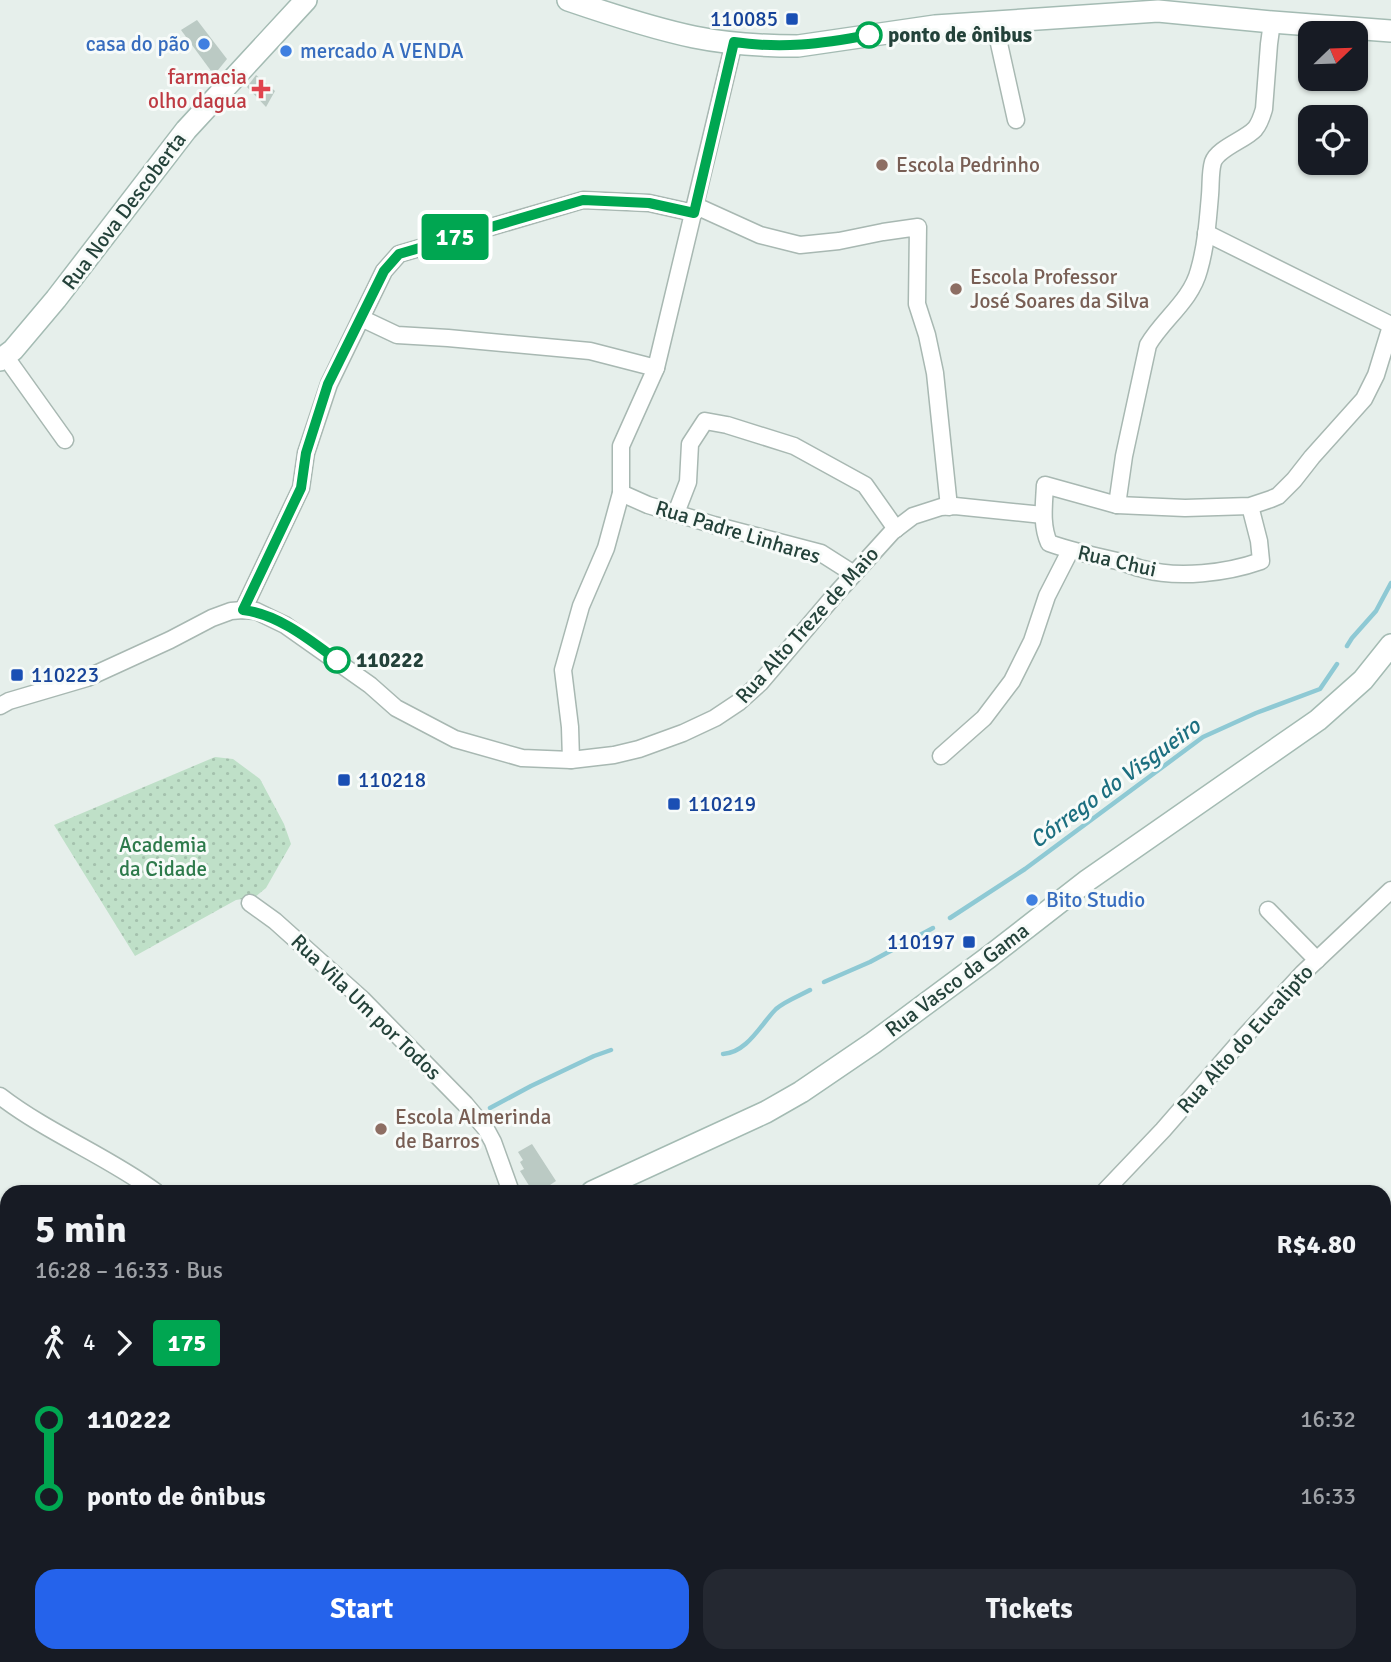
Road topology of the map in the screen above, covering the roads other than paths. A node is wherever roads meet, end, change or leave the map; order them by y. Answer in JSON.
{"nodes":[{"id":1,"x":306,"y":0,"type":"edge"},
{"id":2,"x":568,"y":0,"type":"edge"},
{"id":3,"x":1160,"y":5,"type":"edge"},
{"id":4,"x":993,"y":21,"type":"junction"},
{"id":5,"x":1272,"y":22,"type":"junction"},
{"id":6,"x":1391,"y":31,"type":"edge"},
{"id":7,"x":734,"y":42,"type":"junction"},
{"id":8,"x":1016,"y":120,"type":"dead end"},
{"id":9,"x":695,"y":209,"type":"junction"},
{"id":10,"x":1206,"y":233,"type":"junction"},
{"id":11,"x":361,"y":318,"type":"junction"},
{"id":12,"x":1391,"y":326,"type":"edge"},
{"id":13,"x":2,"y":358,"type":"edge"},
{"id":14,"x":656,"y":368,"type":"junction"},
{"id":15,"x":65,"y":440,"type":"dead end"},
{"id":16,"x":621,"y":493,"type":"junction"},
{"id":17,"x":1117,"y":505,"type":"junction"},
{"id":18,"x":949,"y":506,"type":"junction"},
{"id":19,"x":1250,"y":506,"type":"junction"},
{"id":20,"x":676,"y":513,"type":"junction"},
{"id":21,"x":1043,"y":515,"type":"junction"},
{"id":22,"x":896,"y":529,"type":"junction"},
{"id":23,"x":1070,"y":551,"type":"junction"},
{"id":24,"x":854,"y":574,"type":"junction"},
{"id":25,"x":243,"y":610,"type":"junction"},
{"id":26,"x":1391,"y":645,"type":"edge"},
{"id":27,"x":0,"y":706,"type":"edge"},
{"id":28,"x":941,"y":756,"type":"dead end"},
{"id":29,"x":571,"y":760,"type":"junction"},
{"id":30,"x":1391,"y":890,"type":"edge"},
{"id":31,"x":250,"y":903,"type":"dead end"},
{"id":32,"x":1268,"y":910,"type":"dead end"},
{"id":33,"x":1317,"y":960,"type":"junction"},
{"id":34,"x":0,"y":1096,"type":"edge"},
{"id":35,"x":146,"y":1185,"type":"edge"},
{"id":36,"x":508,"y":1185,"type":"edge"},
{"id":37,"x":607,"y":1185,"type":"edge"},
{"id":38,"x":1111,"y":1185,"type":"edge"}],
"edges":[{"from":1,"to":13,"type":"main road","name":"Rua Nova Descoberta"},
{"from":2,"to":7,"type":"main road"},
{"from":3,"to":4,"type":"main road"},
{"from":3,"to":5,"type":"main road"},
{"from":4,"to":7,"type":"main road"},
{"from":4,"to":8,"type":"street"},
{"from":5,"to":6,"type":"main road"},
{"from":5,"to":10,"type":"street"},
{"from":7,"to":9,"type":"street"},
{"from":9,"to":11,"type":"street"},
{"from":9,"to":14,"type":"street"},
{"from":9,"to":18,"type":"street"},
{"from":10,"to":12,"type":"street"},
{"from":10,"to":17,"type":"street"},
{"from":11,"to":14,"type":"street"},
{"from":11,"to":25,"type":"street"},
{"from":12,"to":19,"type":"street"},
{"from":13,"to":15,"type":"street"},
{"from":14,"to":16,"type":"street"},
{"from":16,"to":20,"type":"street","name":"Rua Padre Linhares"},
{"from":16,"to":29,"type":"street"},
{"from":17,"to":19,"type":"street"},
{"from":17,"to":21,"type":"street","name":"Rua Chui"},
{"from":18,"to":21,"type":"street","name":"Rua Alto Treze de Maio"},
{"from":18,"to":22,"type":"street","name":"Rua Alto Treze de Maio"},
{"from":19,"to":23,"type":"street","name":"Rua Chui"},
{"from":20,"to":22,"type":"street"},
{"from":20,"to":24,"type":"street","name":"Rua Padre Linhares"},
{"from":21,"to":23,"type":"street","name":"Rua Chui"},
{"from":22,"to":24,"type":"street","name":"Rua Alto Treze de Maio"},
{"from":23,"to":28,"type":"street"},
{"from":24,"to":29,"type":"street","name":"Rua Alto Treze de Maio"},
{"from":25,"to":27,"type":"street"},
{"from":25,"to":29,"type":"street","name":"Rua Alto Treze de Maio"},
{"from":26,"to":37,"type":"main road","name":"Rua Vasco da Gama"},
{"from":30,"to":33,"type":"street","name":"Rua Alto do Eucalipto"},
{"from":31,"to":36,"type":"street","name":"Rua Vila Um por Todos"},
{"from":32,"to":33,"type":"street"},
{"from":33,"to":38,"type":"street","name":"Rua Alto do Eucalipto"},
{"from":34,"to":35,"type":"street"}]}
